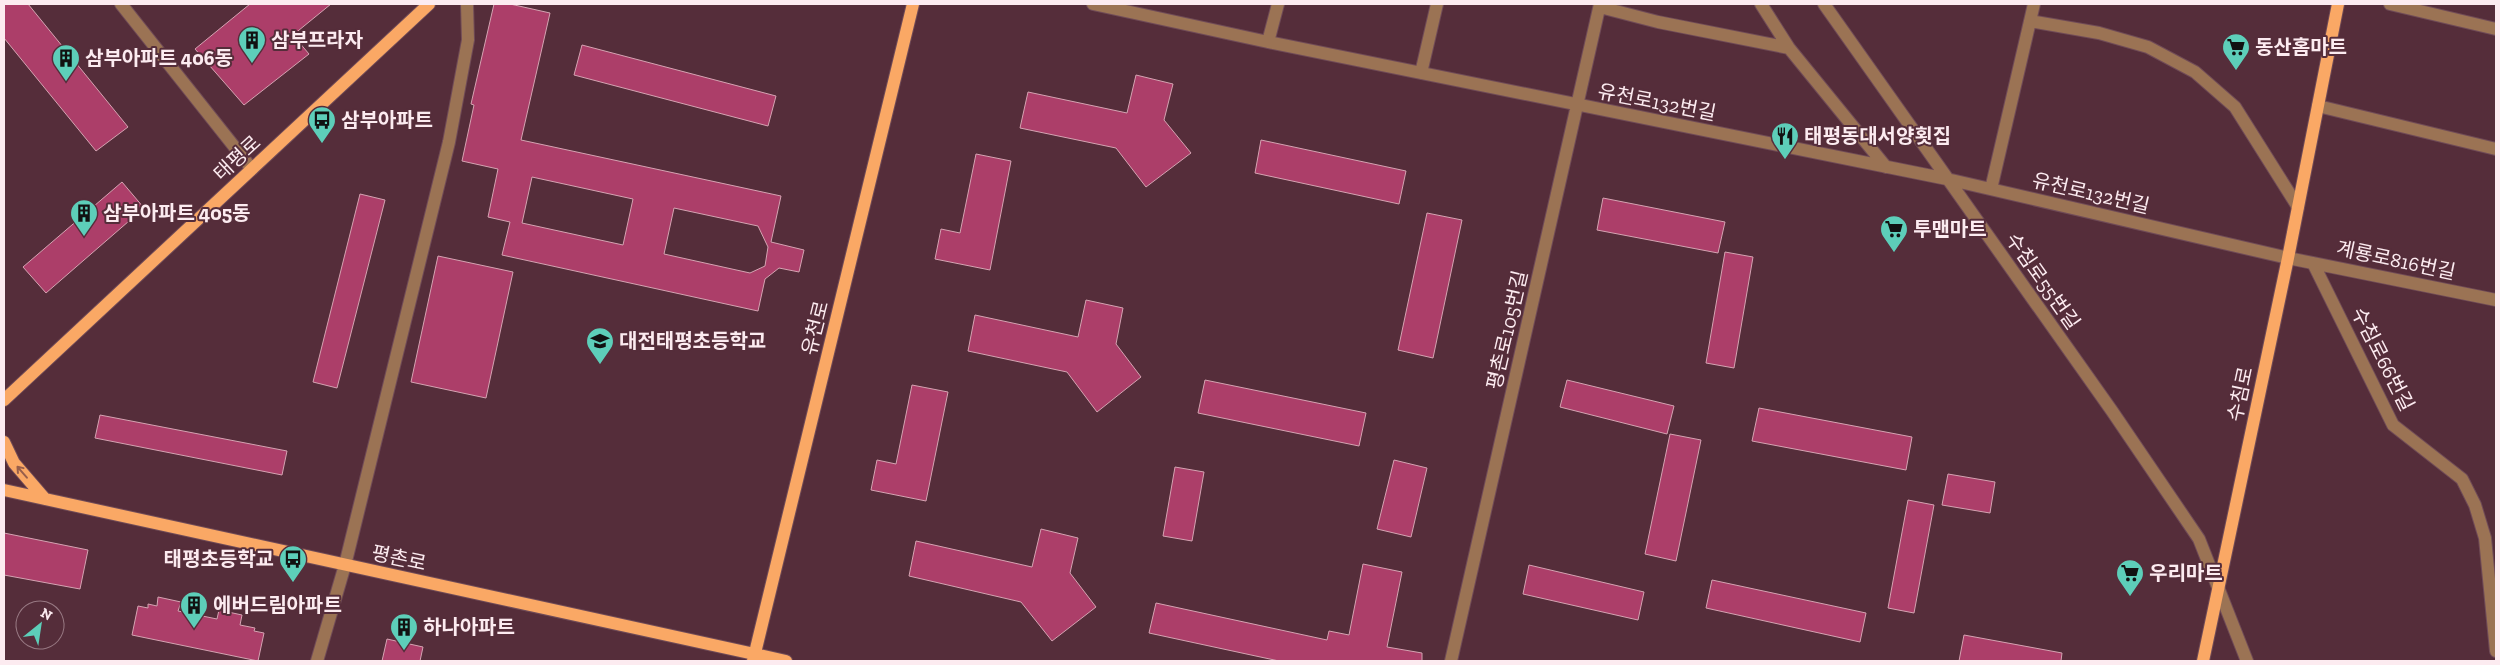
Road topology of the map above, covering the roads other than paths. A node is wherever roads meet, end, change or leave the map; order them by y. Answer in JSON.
{"nodes":[{"id":1,"x":121,"y":4,"type":"edge"},
{"id":2,"x":429,"y":4,"type":"edge"},
{"id":3,"x":467,"y":4,"type":"edge"},
{"id":4,"x":913,"y":4,"type":"edge"},
{"id":5,"x":1094,"y":4,"type":"edge"},
{"id":6,"x":1278,"y":4,"type":"edge"},
{"id":7,"x":1437,"y":4,"type":"edge"},
{"id":8,"x":1761,"y":4,"type":"edge"},
{"id":9,"x":1824,"y":4,"type":"edge"},
{"id":10,"x":2034,"y":4,"type":"edge"},
{"id":11,"x":2338,"y":4,"type":"edge"},
{"id":12,"x":2390,"y":4,"type":"edge"},
{"id":13,"x":1600,"y":5,"type":"edge"},
{"id":14,"x":1131,"y":8,"type":"edge"},
{"id":15,"x":2030,"y":21,"type":"junction"},
{"id":16,"x":2496,"y":29,"type":"edge"},
{"id":17,"x":1268,"y":42,"type":"junction"},
{"id":18,"x":1789,"y":48,"type":"junction"},
{"id":19,"x":1421,"y":73,"type":"junction"},
{"id":20,"x":1577,"y":105,"type":"junction"},
{"id":21,"x":2318,"y":106,"type":"junction"},
{"id":22,"x":2496,"y":149,"type":"edge"},
{"id":23,"x":1886,"y":167,"type":"junction"},
{"id":24,"x":252,"y":169,"type":"junction"},
{"id":25,"x":1947,"y":179,"type":"junction"},
{"id":26,"x":1991,"y":189,"type":"junction"},
{"id":27,"x":2298,"y":207,"type":"junction"},
{"id":28,"x":2288,"y":258,"type":"junction"},
{"id":29,"x":2313,"y":263,"type":"junction"},
{"id":30,"x":2496,"y":300,"type":"edge"},
{"id":31,"x":4,"y":400,"type":"edge"},
{"id":32,"x":4,"y":442,"type":"edge"},
{"id":33,"x":4,"y":490,"type":"edge"},
{"id":34,"x":45,"y":499,"type":"junction"},
{"id":35,"x":345,"y":565,"type":"junction"},
{"id":36,"x":2218,"y":588,"type":"junction"},
{"id":37,"x":2496,"y":651,"type":"edge"},
{"id":38,"x":754,"y":658,"type":"edge"},
{"id":39,"x":317,"y":661,"type":"edge"},
{"id":40,"x":786,"y":661,"type":"edge"},
{"id":41,"x":1451,"y":661,"type":"edge"},
{"id":42,"x":2203,"y":661,"type":"edge"},
{"id":43,"x":2247,"y":661,"type":"edge"}],
"edges":[{"from":1,"to":24,"type":"street"},
{"from":2,"to":24,"type":"main road","name":"태평로"},
{"from":3,"to":35,"type":"street"},
{"from":4,"to":38,"type":"main road","name":"유천로"},
{"from":5,"to":14,"type":"street","name":"유천로132번길"},
{"from":6,"to":17,"type":"street"},
{"from":7,"to":19,"type":"street"},
{"from":8,"to":18,"type":"street"},
{"from":9,"to":25,"type":"street","name":"수침로55번길"},
{"from":10,"to":15,"type":"street"},
{"from":11,"to":21,"type":"main road","name":"수침로"},
{"from":12,"to":16,"type":"street"},
{"from":13,"to":18,"type":"street","name":"평촌로105번길"},
{"from":13,"to":20,"type":"street","name":"평촌로105번길"},
{"from":14,"to":17,"type":"street","name":"유천로132번길"},
{"from":15,"to":26,"type":"street"},
{"from":15,"to":27,"type":"street"},
{"from":17,"to":19,"type":"street","name":"유천로132번길"},
{"from":18,"to":23,"type":"street"},
{"from":19,"to":20,"type":"street","name":"유천로132번길"},
{"from":20,"to":23,"type":"street","name":"유천로132번길"},
{"from":20,"to":41,"type":"street","name":"평촌로105번길"},
{"from":21,"to":22,"type":"street"},
{"from":21,"to":27,"type":"main road","name":"수침로"},
{"from":23,"to":25,"type":"street","name":"유천로132번길"},
{"from":24,"to":31,"type":"main road","name":"태평로"},
{"from":25,"to":26,"type":"street","name":"유천로132번길"},
{"from":25,"to":36,"type":"street","name":"수침로55번길"},
{"from":26,"to":28,"type":"street","name":"유천로132번길"},
{"from":27,"to":28,"type":"main road","name":"수침로"},
{"from":28,"to":29,"type":"street","name":"계룡로816번길"},
{"from":28,"to":36,"type":"main road","name":"수침로"},
{"from":29,"to":30,"type":"street","name":"계룡로816번길"},
{"from":29,"to":37,"type":"street","name":"수침로66번길"},
{"from":34,"to":32,"type":"main road","one_way":true},
{"from":33,"to":34,"type":"main road","name":"평촌로"},
{"from":34,"to":35,"type":"main road","name":"평촌로"},
{"from":35,"to":38,"type":"main road","name":"평촌로"},
{"from":35,"to":39,"type":"street"},
{"from":36,"to":42,"type":"main road","name":"수침로"},
{"from":36,"to":43,"type":"street"},
{"from":38,"to":40,"type":"main road","name":"평촌로"}]}
